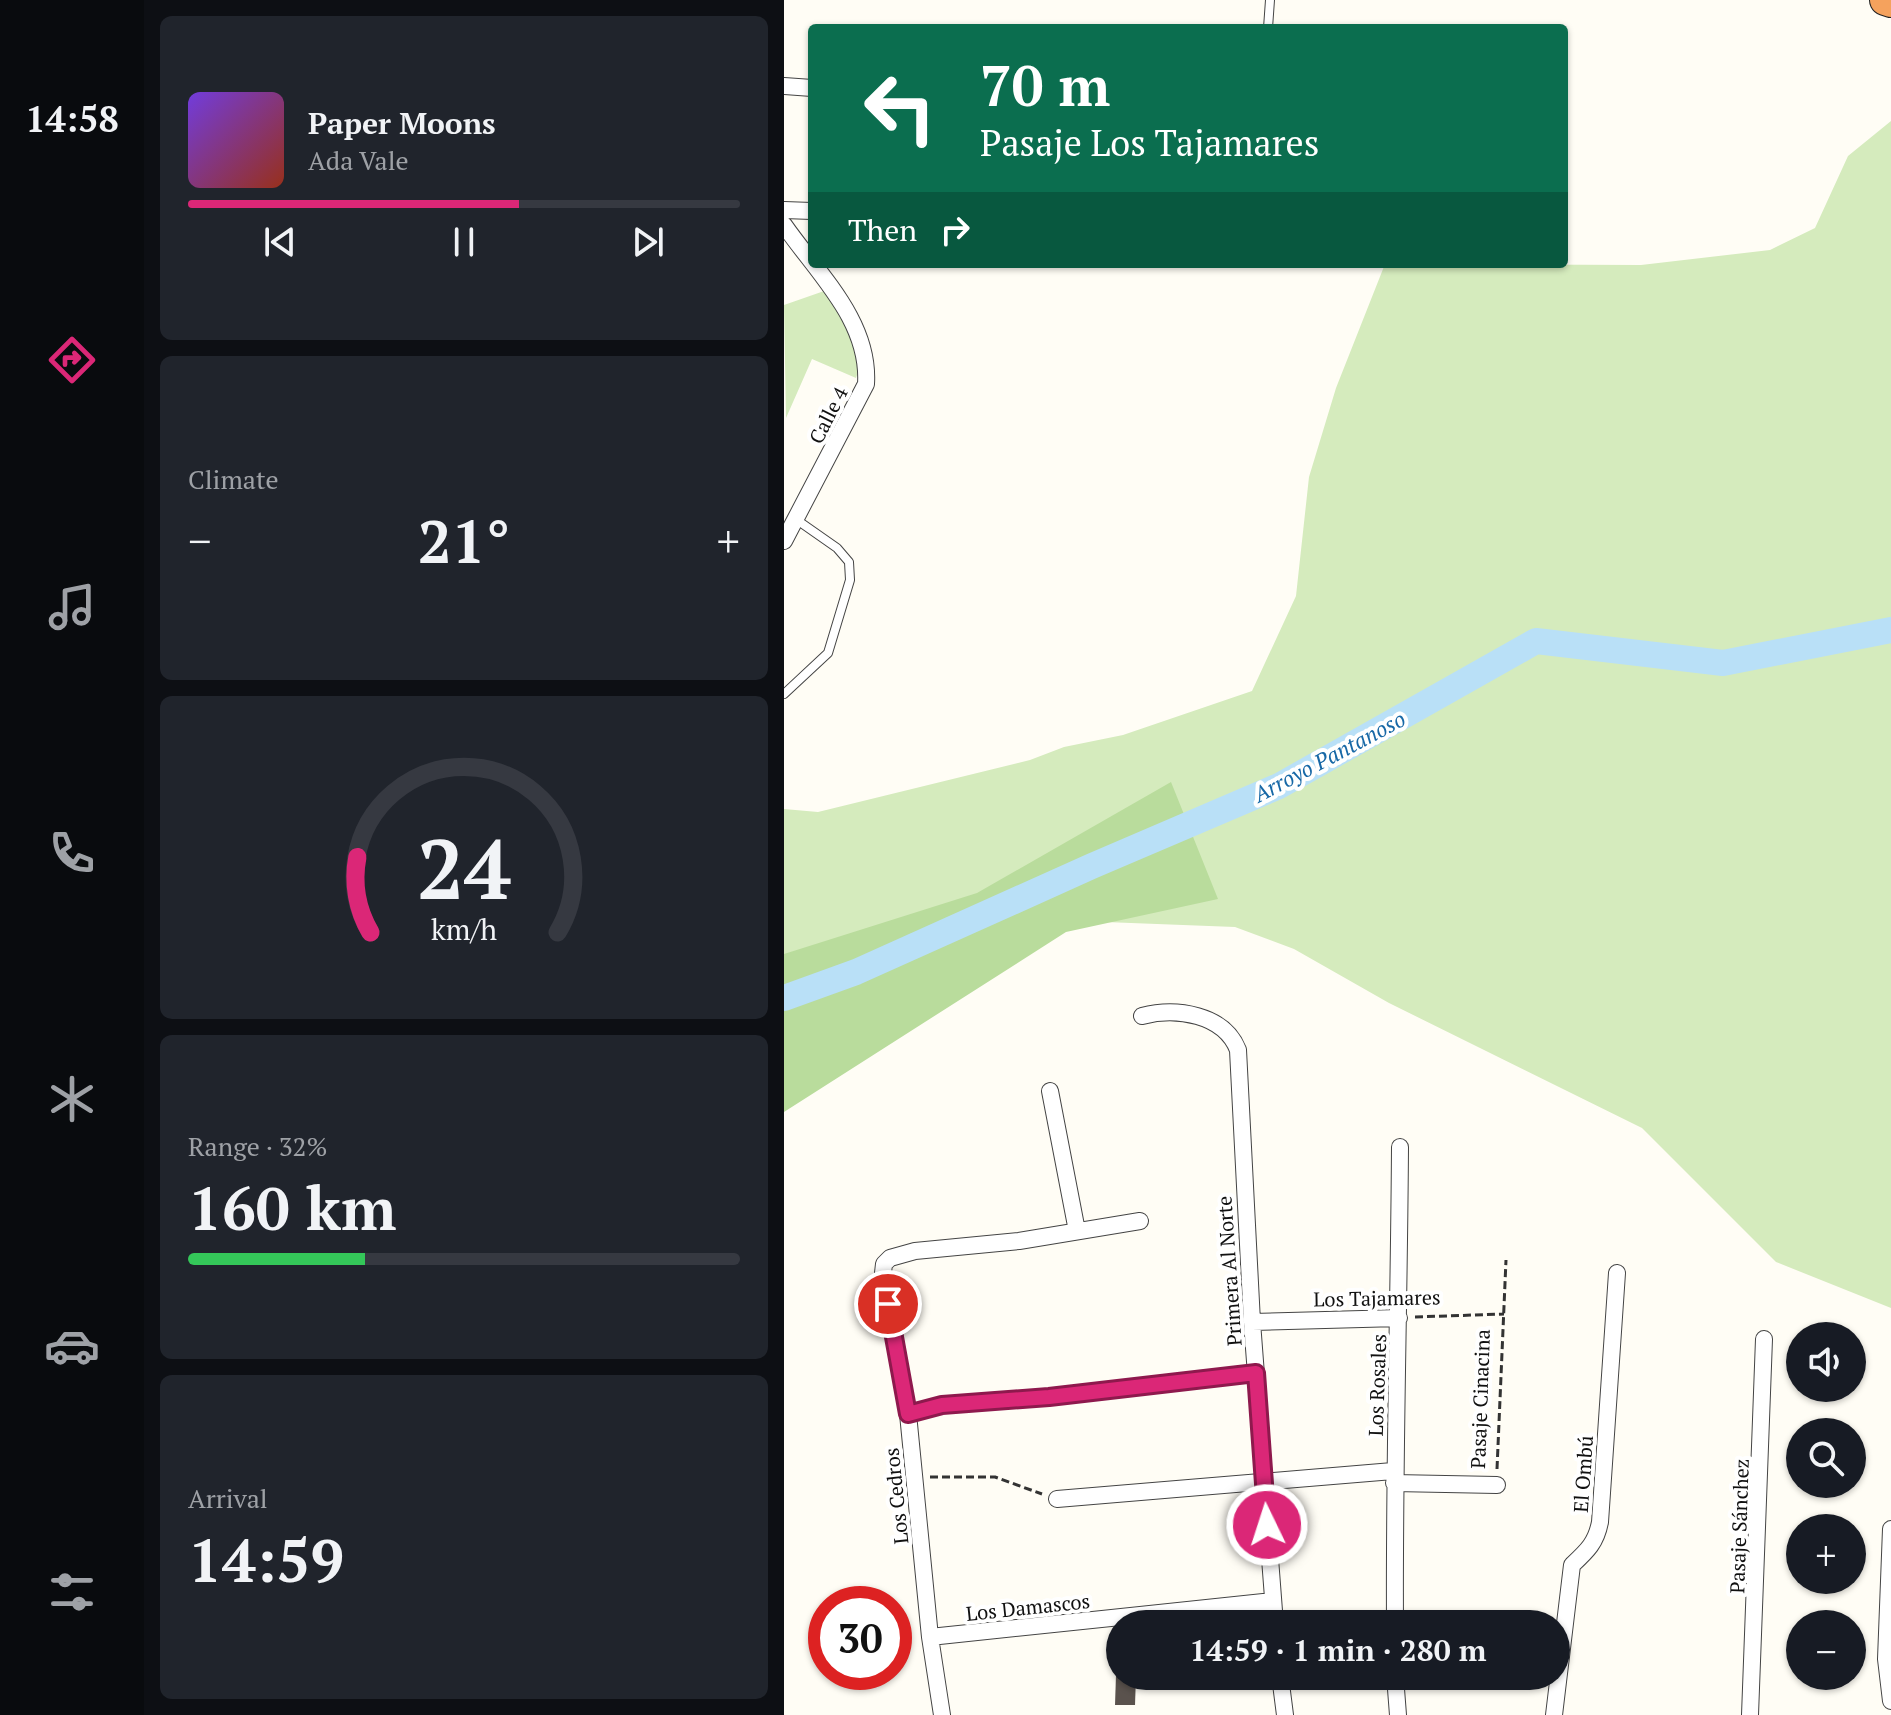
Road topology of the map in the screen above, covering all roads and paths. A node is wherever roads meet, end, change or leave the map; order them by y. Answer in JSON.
{"nodes":[{"id":1,"x":1270,"y":0,"type":"edge"},
{"id":2,"x":1885,"y":0,"type":"edge"},
{"id":3,"x":1891,"y":2,"type":"edge"},
{"id":4,"x":1268,"y":24,"type":"edge"},
{"id":5,"x":784,"y":86,"type":"edge"},
{"id":6,"x":808,"y":88,"type":"edge"},
{"id":7,"x":784,"y":210,"type":"edge"},
{"id":8,"x":808,"y":211,"type":"edge"},
{"id":9,"x":784,"y":225,"type":"edge"},
{"id":10,"x":808,"y":258,"type":"edge"},
{"id":11,"x":815,"y":268,"type":"edge"},
{"id":12,"x":797,"y":520,"type":"junction"},
{"id":13,"x":785,"y":539,"type":"edge"},
{"id":14,"x":784,"y":694,"type":"edge"},
{"id":15,"x":1142,"y":1016,"type":"dead end"},
{"id":16,"x":1050,"y":1091,"type":"dead end"},
{"id":17,"x":1400,"y":1147,"type":"dead end"},
{"id":18,"x":1140,"y":1221,"type":"dead end"},
{"id":19,"x":1077,"y":1231,"type":"junction"},
{"id":20,"x":1506,"y":1260,"type":"dead end"},
{"id":21,"x":1617,"y":1273,"type":"dead end"},
{"id":22,"x":1504,"y":1314,"type":"junction"},
{"id":23,"x":1399,"y":1318,"type":"junction"},
{"id":24,"x":1252,"y":1322,"type":"junction"},
{"id":25,"x":1764,"y":1339,"type":"dead end"},
{"id":26,"x":1256,"y":1373,"type":"junction"},
{"id":27,"x":908,"y":1414,"type":"junction"},
{"id":28,"x":915,"y":1477,"type":"junction"},
{"id":29,"x":1394,"y":1477,"type":"junction"},
{"id":30,"x":1264,"y":1481,"type":"junction"},
{"id":31,"x":1497,"y":1485,"type":"joint"},
{"id":32,"x":1057,"y":1499,"type":"joint"},
{"id":33,"x":1891,"y":1529,"type":"edge"},
{"id":34,"x":1273,"y":1601,"type":"junction"},
{"id":35,"x":1274,"y":1610,"type":"edge"},
{"id":36,"x":1395,"y":1610,"type":"edge"},
{"id":37,"x":930,"y":1637,"type":"junction"},
{"id":38,"x":1282,"y":1690,"type":"edge"},
{"id":39,"x":1396,"y":1690,"type":"edge"},
{"id":40,"x":1891,"y":1701,"type":"edge"},
{"id":41,"x":942,"y":1715,"type":"edge"},
{"id":42,"x":1285,"y":1715,"type":"edge"},
{"id":43,"x":1398,"y":1715,"type":"edge"},
{"id":44,"x":1554,"y":1715,"type":"edge"},
{"id":45,"x":1750,"y":1715,"type":"edge"}],
"edges":[{"from":1,"to":4,"type":"lane"},
{"from":2,"to":3,"type":"highway"},
{"from":5,"to":6,"type":"street"},
{"from":7,"to":8,"type":"street"},
{"from":9,"to":10,"type":"street","name":"Calle 4"},
{"from":11,"to":12,"type":"street","name":"Calle 4"},
{"from":12,"to":13,"type":"street","name":"Calle 4"},
{"from":12,"to":14,"type":"lane"},
{"from":15,"to":24,"type":"street","name":"Primera Al Norte"},
{"from":16,"to":19,"type":"street"},
{"from":17,"to":23,"type":"street","name":"Los Rosales"},
{"from":18,"to":19,"type":"street"},
{"from":19,"to":27,"type":"street","name":"Los Cedros"},
{"from":20,"to":22,"type":"path","name":"Pasaje Cinacina"},
{"from":21,"to":44,"type":"street","name":"El Ombú"},
{"from":22,"to":23,"type":"path","name":"Los Tajamares"},
{"from":22,"to":31,"type":"path","name":"Pasaje Cinacina"},
{"from":23,"to":24,"type":"street","name":"Los Tajamares"},
{"from":23,"to":29,"type":"street","name":"Los Rosales"},
{"from":24,"to":26,"type":"street","name":"Primera Al Norte"},
{"from":25,"to":45,"type":"street","name":"Pasaje Sánchez"},
{"from":26,"to":27,"type":"street"},
{"from":26,"to":30,"type":"street","name":"Primera Al Norte"},
{"from":27,"to":28,"type":"street","name":"Los Cedros"},
{"from":28,"to":32,"type":"path"},
{"from":28,"to":37,"type":"street","name":"Los Cedros"},
{"from":29,"to":30,"type":"street","name":"Pasaje Cinacina"},
{"from":29,"to":31,"type":"street","name":"Pasaje Cinacina"},
{"from":29,"to":36,"type":"street","name":"Los Rosales"},
{"from":30,"to":32,"type":"street","name":"Pasaje Cinacina"},
{"from":30,"to":34,"type":"street","name":"Primera Al Norte"},
{"from":33,"to":40,"type":"street"},
{"from":34,"to":35,"type":"street","name":"Primera Al Norte"},
{"from":34,"to":37,"type":"street","name":"Los Damascos"},
{"from":37,"to":41,"type":"street","name":"Los Cedros"},
{"from":38,"to":42,"type":"street"},
{"from":39,"to":43,"type":"street"}]}
